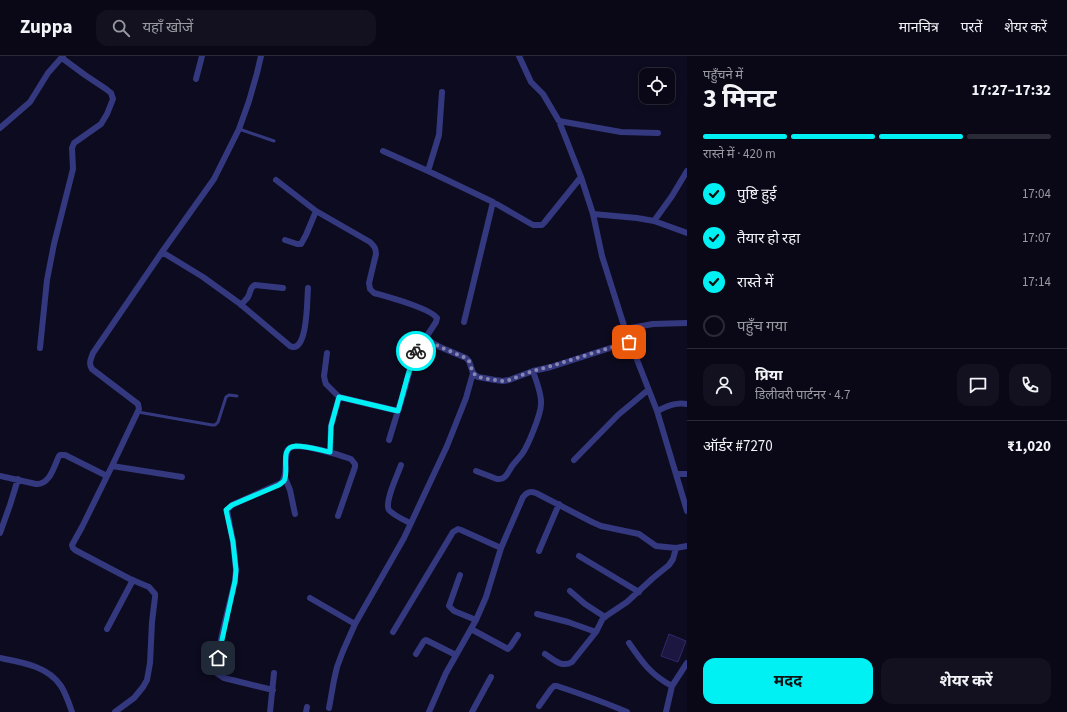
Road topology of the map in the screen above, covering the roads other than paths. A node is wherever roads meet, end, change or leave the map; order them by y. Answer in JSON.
{"nodes":[{"id":1,"x":202,"y":56,"type":"edge"},
{"id":2,"x":261,"y":56,"type":"edge"},
{"id":3,"x":519,"y":56,"type":"edge"},
{"id":4,"x":63,"y":57,"type":"edge"},
{"id":5,"x":196,"y":79,"type":"dead end"},
{"id":6,"x":442,"y":92,"type":"dead end"},
{"id":7,"x":559,"y":121,"type":"junction"},
{"id":8,"x":0,"y":128,"type":"edge"},
{"id":9,"x":239,"y":129,"type":"junction"},
{"id":10,"x":658,"y":133,"type":"dead end"},
{"id":11,"x":274,"y":142,"type":"dead end"},
{"id":12,"x":383,"y":151,"type":"dead end"},
{"id":13,"x":428,"y":171,"type":"junction"},
{"id":14,"x":687,"y":171,"type":"edge"},
{"id":15,"x":581,"y":177,"type":"junction"},
{"id":16,"x":276,"y":180,"type":"dead end"},
{"id":17,"x":493,"y":202,"type":"junction"},
{"id":18,"x":316,"y":211,"type":"junction"},
{"id":19,"x":592,"y":214,"type":"junction"},
{"id":20,"x":654,"y":221,"type":"junction"},
{"id":21,"x":687,"y":233,"type":"edge"},
{"id":22,"x":285,"y":240,"type":"dead end"},
{"id":23,"x":162,"y":252,"type":"junction"},
{"id":24,"x":283,"y":288,"type":"dead end"},
{"id":25,"x":308,"y":288,"type":"dead end"},
{"id":26,"x":241,"y":305,"type":"junction"},
{"id":27,"x":464,"y":322,"type":"dead end"},
{"id":28,"x":687,"y":323,"type":"edge"},
{"id":29,"x":625,"y":329,"type":"junction"},
{"id":30,"x":425,"y":339,"type":"junction"},
{"id":31,"x":629,"y":342,"type":"junction"},
{"id":32,"x":40,"y":348,"type":"dead end"},
{"id":33,"x":327,"y":353,"type":"dead end"},
{"id":34,"x":533,"y":371,"type":"junction"},
{"id":35,"x":473,"y":373,"type":"junction"},
{"id":36,"x":648,"y":390,"type":"junction"},
{"id":37,"x":237,"y":396,"type":"dead end"},
{"id":38,"x":339,"y":397,"type":"junction"},
{"id":39,"x":687,"y":404,"type":"edge"},
{"id":40,"x":398,"y":411,"type":"junction"},
{"id":41,"x":657,"y":411,"type":"junction"},
{"id":42,"x":138,"y":412,"type":"junction"},
{"id":43,"x":389,"y":440,"type":"dead end"},
{"id":44,"x":330,"y":452,"type":"junction"},
{"id":45,"x":574,"y":460,"type":"dead end"},
{"id":46,"x":401,"y":465,"type":"dead end"},
{"id":47,"x":112,"y":466,"type":"junction"},
{"id":48,"x":476,"y":471,"type":"dead end"},
{"id":49,"x":676,"y":474,"type":"junction"},
{"id":50,"x":687,"y":474,"type":"edge"},
{"id":51,"x":0,"y":476,"type":"edge"},
{"id":52,"x":107,"y":476,"type":"junction"},
{"id":53,"x":182,"y":477,"type":"dead end"},
{"id":54,"x":285,"y":478,"type":"junction"},
{"id":55,"x":18,"y":479,"type":"junction"},
{"id":56,"x":559,"y":504,"type":"junction"},
{"id":57,"x":687,"y":510,"type":"edge"},
{"id":58,"x":295,"y":514,"type":"dead end"},
{"id":59,"x":338,"y":516,"type":"dead end"},
{"id":60,"x":410,"y":524,"type":"junction"},
{"id":61,"x":0,"y":533,"type":"edge"},
{"id":62,"x":687,"y":546,"type":"edge"},
{"id":63,"x":500,"y":548,"type":"junction"},
{"id":64,"x":676,"y":548,"type":"junction"},
{"id":65,"x":539,"y":551,"type":"dead end"},
{"id":66,"x":579,"y":556,"type":"dead end"},
{"id":67,"x":460,"y":576,"type":"dead end"},
{"id":68,"x":133,"y":580,"type":"junction"},
{"id":69,"x":570,"y":591,"type":"dead end"},
{"id":70,"x":639,"y":592,"type":"junction"},
{"id":71,"x":310,"y":598,"type":"dead end"},
{"id":72,"x":537,"y":614,"type":"dead end"},
{"id":73,"x":605,"y":616,"type":"junction"},
{"id":74,"x":476,"y":620,"type":"junction"},
{"id":75,"x":355,"y":624,"type":"junction"},
{"id":76,"x":107,"y":629,"type":"dead end"},
{"id":77,"x":471,"y":629,"type":"junction"},
{"id":78,"x":394,"y":632,"type":"dead end"},
{"id":79,"x":596,"y":632,"type":"junction"},
{"id":80,"x":518,"y":635,"type":"dead end"},
{"id":81,"x":629,"y":643,"type":"dead end"},
{"id":82,"x":416,"y":654,"type":"dead end"},
{"id":83,"x":545,"y":654,"type":"dead end"},
{"id":84,"x":456,"y":655,"type":"junction"},
{"id":85,"x":0,"y":658,"type":"edge"},
{"id":86,"x":687,"y":663,"type":"edge"},
{"id":87,"x":274,"y":673,"type":"dead end"},
{"id":88,"x":491,"y":677,"type":"dead end"},
{"id":89,"x":672,"y":686,"type":"junction"},
{"id":90,"x":272,"y":690,"type":"junction"},
{"id":91,"x":539,"y":706,"type":"dead end"},
{"id":92,"x":329,"y":708,"type":"dead end"},
{"id":93,"x":72,"y":712,"type":"edge"},
{"id":94,"x":115,"y":712,"type":"edge"},
{"id":95,"x":270,"y":712,"type":"edge"},
{"id":96,"x":429,"y":712,"type":"edge"},
{"id":97,"x":472,"y":712,"type":"edge"},
{"id":98,"x":627,"y":712,"type":"edge"},
{"id":99,"x":666,"y":712,"type":"edge"}],
"edges":[{"from":1,"to":5,"type":"street"},
{"from":2,"to":9,"type":"street"},
{"from":3,"to":7,"type":"street"},
{"from":4,"to":8,"type":"street"},
{"from":4,"to":32,"type":"street"},
{"from":6,"to":13,"type":"street"},
{"from":7,"to":10,"type":"street"},
{"from":7,"to":15,"type":"street"},
{"from":9,"to":11,"type":"lane"},
{"from":9,"to":23,"type":"street"},
{"from":12,"to":13,"type":"street"},
{"from":13,"to":17,"type":"street"},
{"from":14,"to":20,"type":"street"},
{"from":15,"to":17,"type":"street"},
{"from":15,"to":19,"type":"street"},
{"from":16,"to":18,"type":"street"},
{"from":17,"to":27,"type":"street"},
{"from":18,"to":22,"type":"street"},
{"from":18,"to":30,"type":"street"},
{"from":19,"to":20,"type":"street"},
{"from":19,"to":29,"type":"street"},
{"from":20,"to":21,"type":"street"},
{"from":23,"to":26,"type":"street"},
{"from":23,"to":42,"type":"street"},
{"from":24,"to":26,"type":"street"},
{"from":25,"to":26,"type":"street"},
{"from":28,"to":29,"type":"street"},
{"from":29,"to":31,"type":"street"},
{"from":30,"to":35,"type":"street"},
{"from":30,"to":40,"type":"street"},
{"from":31,"to":34,"type":"street"},
{"from":31,"to":36,"type":"street"},
{"from":33,"to":38,"type":"street"},
{"from":34,"to":35,"type":"street"},
{"from":34,"to":48,"type":"street"},
{"from":35,"to":60,"type":"street"},
{"from":36,"to":41,"type":"street"},
{"from":36,"to":45,"type":"street"},
{"from":37,"to":42,"type":"lane"},
{"from":38,"to":40,"type":"street"},
{"from":38,"to":44,"type":"street"},
{"from":39,"to":41,"type":"street"},
{"from":40,"to":43,"type":"street"},
{"from":41,"to":49,"type":"street"},
{"from":42,"to":47,"type":"street"},
{"from":44,"to":54,"type":"street"},
{"from":44,"to":59,"type":"street"},
{"from":46,"to":60,"type":"street"},
{"from":47,"to":52,"type":"street"},
{"from":47,"to":53,"type":"street"},
{"from":49,"to":50,"type":"street"},
{"from":49,"to":57,"type":"street"},
{"from":51,"to":55,"type":"street"},
{"from":52,"to":55,"type":"street"},
{"from":52,"to":68,"type":"street"},
{"from":54,"to":58,"type":"street"},
{"from":54,"to":90,"type":"street"},
{"from":55,"to":61,"type":"street"},
{"from":56,"to":63,"type":"street"},
{"from":56,"to":64,"type":"street"},
{"from":56,"to":65,"type":"street"},
{"from":60,"to":75,"type":"street"},
{"from":62,"to":64,"type":"street"},
{"from":63,"to":74,"type":"street"},
{"from":63,"to":78,"type":"street"},
{"from":64,"to":70,"type":"street"},
{"from":66,"to":70,"type":"street"},
{"from":67,"to":74,"type":"street"},
{"from":68,"to":76,"type":"street"},
{"from":68,"to":94,"type":"street"},
{"from":69,"to":73,"type":"street"},
{"from":70,"to":73,"type":"street"},
{"from":71,"to":75,"type":"street"},
{"from":72,"to":79,"type":"street"},
{"from":73,"to":79,"type":"street"},
{"from":74,"to":77,"type":"street"},
{"from":75,"to":92,"type":"street"},
{"from":77,"to":80,"type":"street"},
{"from":77,"to":84,"type":"street"},
{"from":79,"to":83,"type":"street"},
{"from":81,"to":89,"type":"street"},
{"from":82,"to":84,"type":"street"},
{"from":84,"to":96,"type":"street"},
{"from":85,"to":93,"type":"street"},
{"from":86,"to":89,"type":"street"},
{"from":87,"to":90,"type":"street"},
{"from":88,"to":97,"type":"street"},
{"from":89,"to":99,"type":"street"},
{"from":90,"to":95,"type":"street"},
{"from":91,"to":98,"type":"street"}]}
